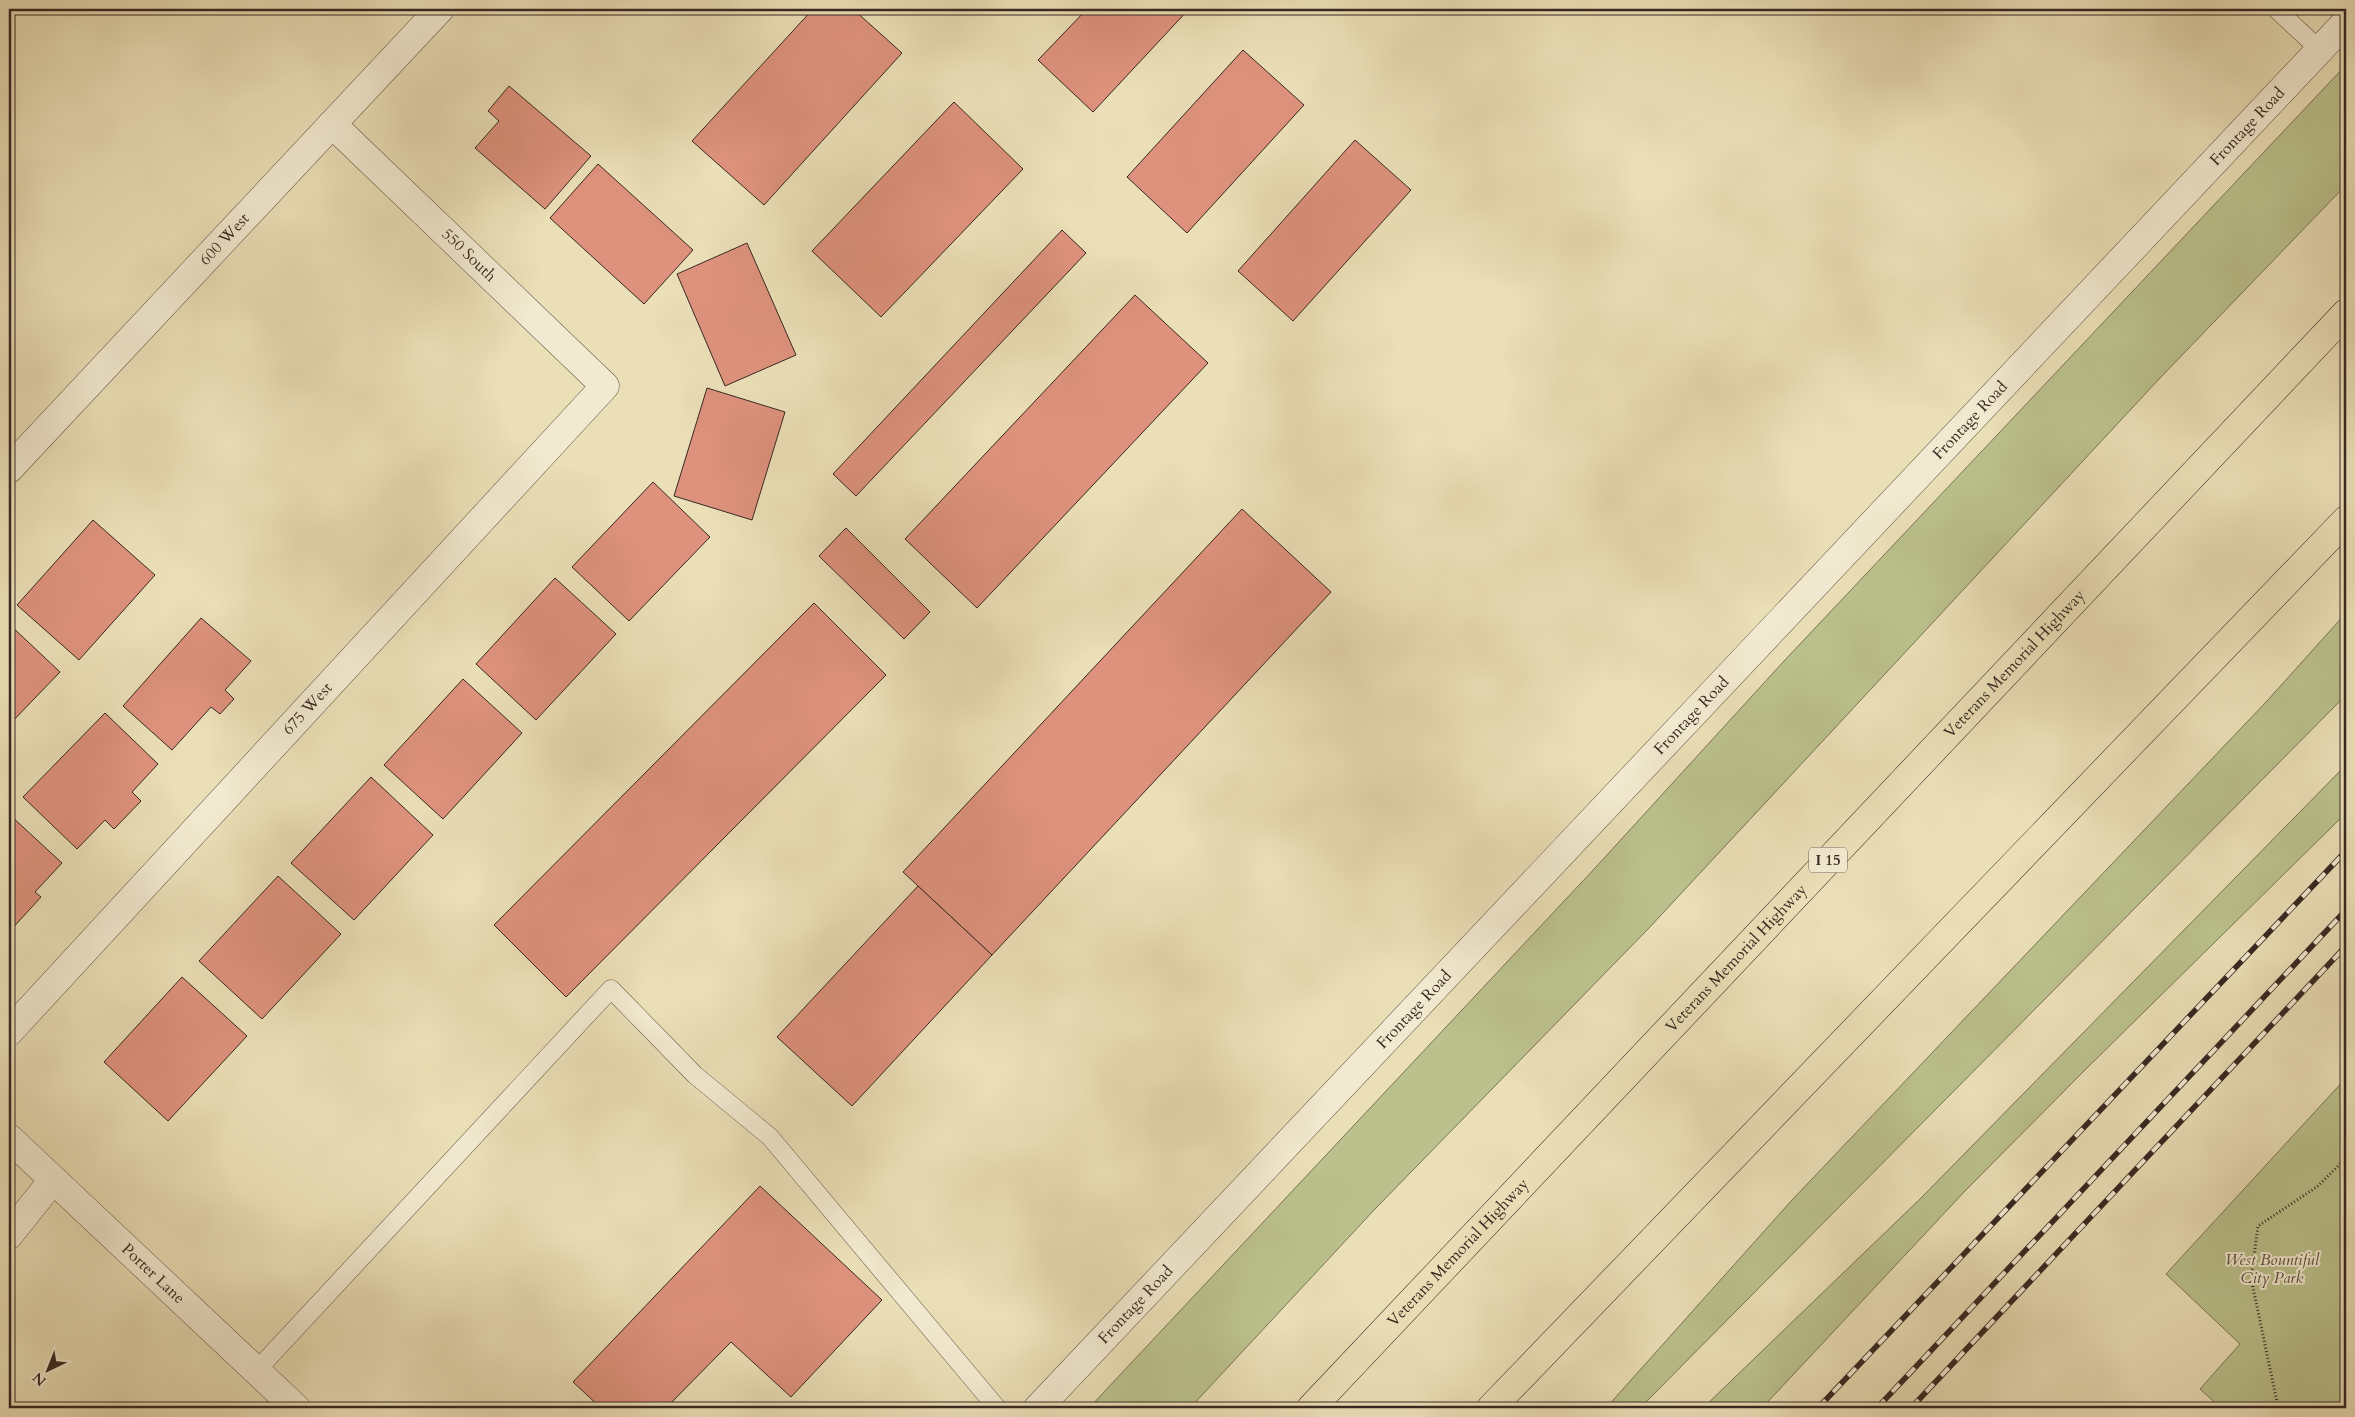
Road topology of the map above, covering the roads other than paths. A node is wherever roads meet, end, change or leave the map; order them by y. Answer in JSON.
{"nodes":[{"id":1,"x":440,"y":9,"type":"edge"},
{"id":2,"x":2276,"y":9,"type":"edge"},
{"id":3,"x":2346,"y":22,"type":"edge"},
{"id":4,"x":2320,"y":50,"type":"junction"},
{"id":5,"x":332,"y":124,"type":"junction"},
{"id":6,"x":2346,"y":313,"type":"edge"},
{"id":7,"x":605,"y":386,"type":"joint"},
{"id":8,"x":9,"y":469,"type":"edge"},
{"id":9,"x":2346,"y":520,"type":"edge"},
{"id":10,"x":9,"y":1032,"type":"edge"},
{"id":11,"x":9,"y":1138,"type":"edge"},
{"id":12,"x":53,"y":1180,"type":"junction"},
{"id":13,"x":9,"y":1235,"type":"edge"},
{"id":14,"x":256,"y":1371,"type":"junction"},
{"id":15,"x":296,"y":1408,"type":"edge"},
{"id":16,"x":997,"y":1408,"type":"edge"},
{"id":17,"x":1038,"y":1408,"type":"edge"},
{"id":18,"x":1311,"y":1408,"type":"edge"},
{"id":19,"x":1491,"y":1408,"type":"edge"}],
"edges":[{"from":1,"to":5,"type":"street","name":"600 West"},
{"from":2,"to":4,"type":"lane"},
{"from":3,"to":4,"type":"street","name":"Frontage Road"},
{"from":4,"to":17,"type":"street","name":"Frontage Road"},
{"from":5,"to":7,"type":"street","name":"550 South"},
{"from":5,"to":8,"type":"street","name":"600 West"},
{"from":6,"to":18,"type":"highway","name":"Veterans Memorial Highway","number":"I 15"},
{"from":7,"to":10,"type":"street","name":"675 West"},
{"from":9,"to":19,"type":"highway"},
{"from":11,"to":12,"type":"street","name":"Porter Lane"},
{"from":12,"to":13,"type":"street"},
{"from":12,"to":14,"type":"street","name":"Porter Lane"},
{"from":14,"to":15,"type":"street","name":"Porter Lane"},
{"from":14,"to":16,"type":"lane"}]}
